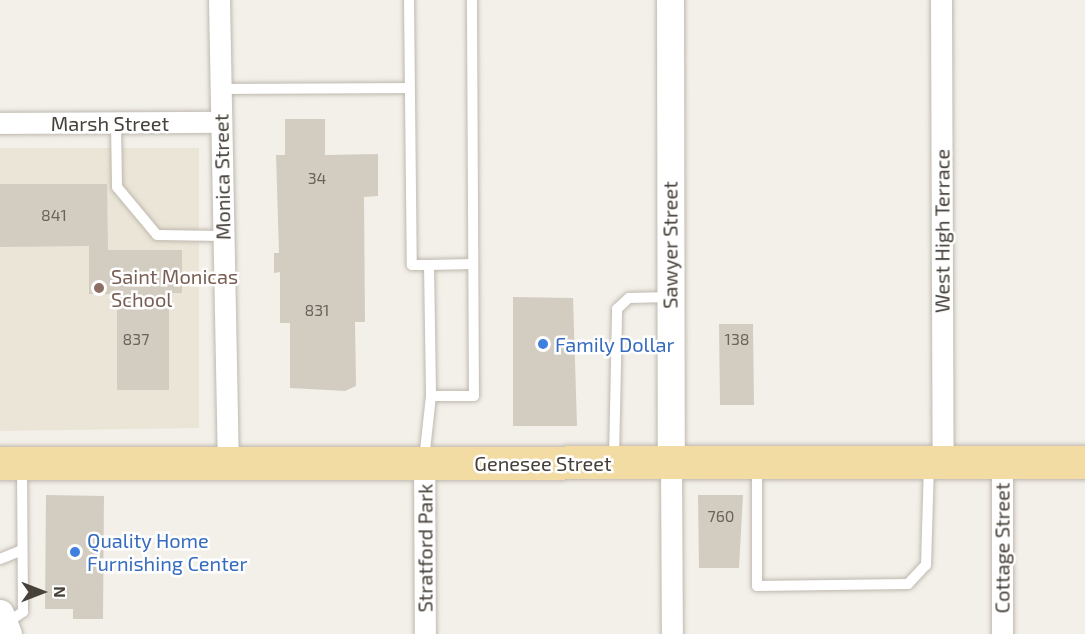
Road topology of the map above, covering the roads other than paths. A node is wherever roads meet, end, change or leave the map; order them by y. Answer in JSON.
{"nodes":[{"id":1,"x":219,"y":0,"type":"edge"},
{"id":2,"x":409,"y":0,"type":"edge"},
{"id":3,"x":472,"y":0,"type":"edge"},
{"id":4,"x":669,"y":0,"type":"edge"},
{"id":5,"x":941,"y":0,"type":"edge"},
{"id":6,"x":410,"y":88,"type":"junction"},
{"id":7,"x":220,"y":89,"type":"junction"},
{"id":8,"x":221,"y":122,"type":"junction"},
{"id":9,"x":0,"y":123,"type":"edge"},
{"id":10,"x":116,"y":123,"type":"junction"},
{"id":11,"x":223,"y":237,"type":"junction"},
{"id":12,"x":474,"y":264,"type":"junction"},
{"id":13,"x":429,"y":265,"type":"junction"},
{"id":14,"x":670,"y":297,"type":"junction"},
{"id":15,"x":431,"y":396,"type":"junction"},
{"id":16,"x":1002,"y":462,"type":"junction"},
{"id":17,"x":1085,"y":462,"type":"edge"},
{"id":18,"x":11,"y":463,"type":"edge"},
{"id":19,"x":228,"y":463,"type":"junction"},
{"id":20,"x":424,"y":463,"type":"junction"},
{"id":21,"x":614,"y":463,"type":"junction"},
{"id":22,"x":671,"y":463,"type":"junction"},
{"id":23,"x":757,"y":463,"type":"junction"},
{"id":24,"x":936,"y":463,"type":"junction"},
{"id":25,"x":20,"y":551,"type":"junction"},
{"id":26,"x":0,"y":559,"type":"edge"},
{"id":27,"x":4,"y":624,"type":"edge"},
{"id":28,"x":425,"y":634,"type":"edge"},
{"id":29,"x":672,"y":634,"type":"edge"},
{"id":30,"x":1002,"y":634,"type":"edge"}],
"edges":[{"from":1,"to":7,"type":"street","name":"Monica Street"},
{"from":2,"to":6,"type":"lane"},
{"from":3,"to":12,"type":"lane"},
{"from":4,"to":14,"type":"street","name":"Sawyer Street"},
{"from":5,"to":24,"type":"street","name":"West High Terrace"},
{"from":6,"to":7,"type":"lane"},
{"from":6,"to":13,"type":"lane"},
{"from":7,"to":8,"type":"street","name":"Monica Street"},
{"from":8,"to":10,"type":"street","name":"Marsh Street"},
{"from":8,"to":11,"type":"street","name":"Monica Street"},
{"from":9,"to":10,"type":"street","name":"Marsh Street"},
{"from":10,"to":11,"type":"lane"},
{"from":11,"to":19,"type":"street","name":"Monica Street"},
{"from":12,"to":13,"type":"lane"},
{"from":12,"to":15,"type":"lane"},
{"from":13,"to":15,"type":"lane"},
{"from":14,"to":21,"type":"lane"},
{"from":14,"to":22,"type":"street","name":"Sawyer Street"},
{"from":15,"to":20,"type":"lane"},
{"from":16,"to":17,"type":"main road","name":"Genesee Street"},
{"from":16,"to":24,"type":"main road","name":"Genesee Street"},
{"from":16,"to":30,"type":"street","name":"Cottage Street"},
{"from":18,"to":19,"type":"main road","name":"Genesee Street"},
{"from":18,"to":25,"type":"lane"},
{"from":19,"to":20,"type":"main road","name":"Genesee Street"},
{"from":20,"to":21,"type":"main road","name":"Genesee Street"},
{"from":20,"to":28,"type":"street","name":"Stratford Park"},
{"from":21,"to":22,"type":"main road","name":"Genesee Street"},
{"from":22,"to":23,"type":"main road","name":"Genesee Street"},
{"from":22,"to":29,"type":"street","name":"Sawyer Street"},
{"from":23,"to":24,"type":"main road","name":"Genesee Street"},
{"from":23,"to":24,"type":"lane"},
{"from":25,"to":26,"type":"lane"},
{"from":25,"to":27,"type":"lane"}]}
